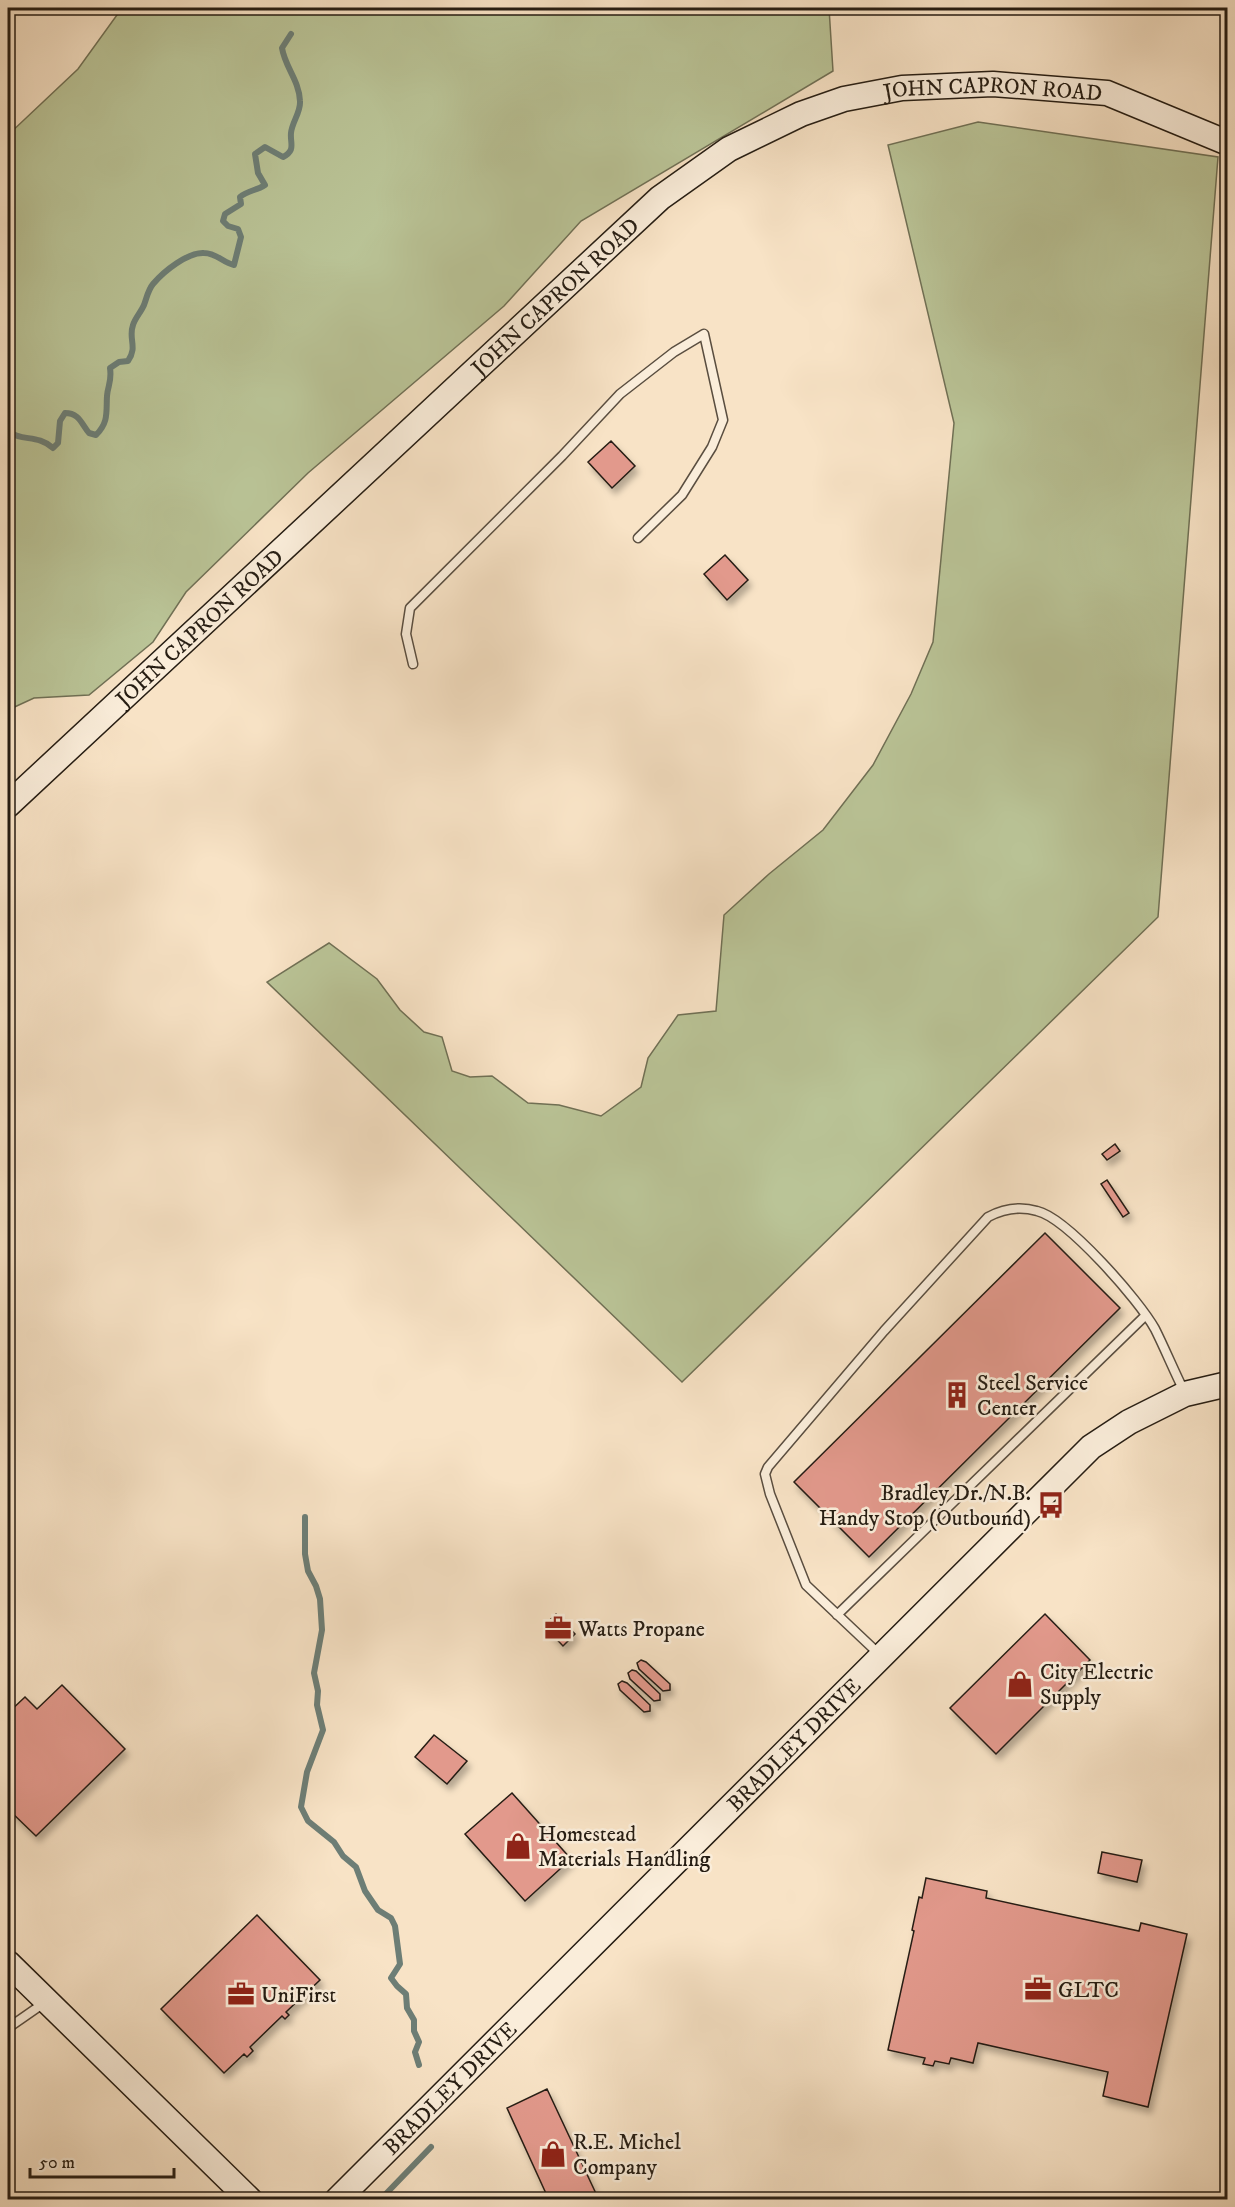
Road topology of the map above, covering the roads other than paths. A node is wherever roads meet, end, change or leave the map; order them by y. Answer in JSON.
{"nodes":[{"id":1,"x":1227,"y":142,"type":"edge"},
{"id":2,"x":638,"y":538,"type":"dead end"},
{"id":3,"x":413,"y":664,"type":"dead end"},
{"id":4,"x":8,"y":805,"type":"edge"},
{"id":5,"x":1146,"y":1315,"type":"junction"},
{"id":6,"x":1227,"y":1384,"type":"edge"},
{"id":7,"x":1185,"y":1394,"type":"junction"},
{"id":8,"x":837,"y":1615,"type":"junction"},
{"id":9,"x":881,"y":1656,"type":"junction"},
{"id":10,"x":8,"y":1963,"type":"edge"},
{"id":11,"x":47,"y":2001,"type":"junction"},
{"id":12,"x":8,"y":2028,"type":"edge"},
{"id":13,"x":250,"y":2199,"type":"edge"},
{"id":14,"x":337,"y":2199,"type":"edge"}],
"edges":[{"from":1,"to":4,"type":"street","name":"JOHN CAPRON ROAD"},
{"from":2,"to":3,"type":"lane"},
{"from":5,"to":7,"type":"lane"},
{"from":5,"to":8,"type":"lane"},
{"from":5,"to":8,"type":"lane"},
{"from":6,"to":7,"type":"street","name":"BRADLEY DRIVE"},
{"from":7,"to":9,"type":"street","name":"BRADLEY DRIVE"},
{"from":8,"to":9,"type":"lane"},
{"from":9,"to":14,"type":"street","name":"BRADLEY DRIVE"},
{"from":10,"to":11,"type":"street"},
{"from":11,"to":12,"type":"lane"},
{"from":11,"to":13,"type":"street"}]}
